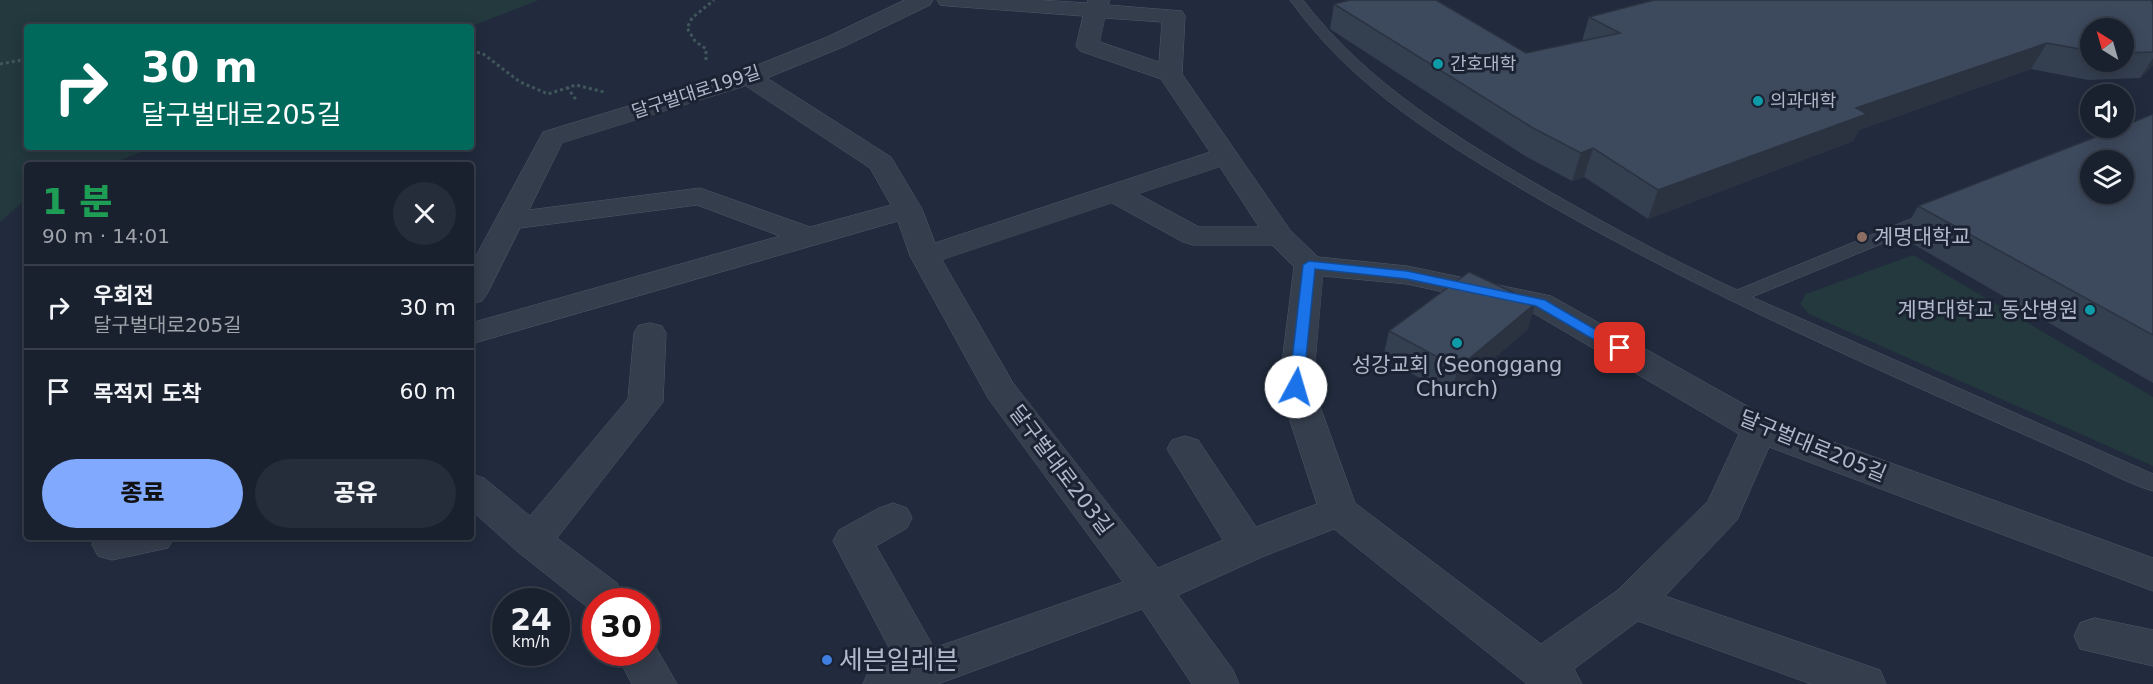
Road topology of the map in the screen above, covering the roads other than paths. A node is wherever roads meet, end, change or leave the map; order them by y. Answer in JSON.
{"nodes":[{"id":1,"x":922,"y":0,"type":"edge"},
{"id":2,"x":948,"y":0,"type":"edge"},
{"id":3,"x":1296,"y":0,"type":"edge"},
{"id":4,"x":1097,"y":5,"type":"edge"},
{"id":5,"x":1178,"y":8,"type":"edge"},
{"id":6,"x":1170,"y":74,"type":"junction"},
{"id":7,"x":749,"y":76,"type":"junction"},
{"id":8,"x":1226,"y":156,"type":"junction"},
{"id":9,"x":1113,"y":192,"type":"junction"},
{"id":10,"x":908,"y":209,"type":"junction"},
{"id":11,"x":1945,"y":211,"type":"edge"},
{"id":12,"x":510,"y":221,"type":"junction"},
{"id":13,"x":1280,"y":236,"type":"junction"},
{"id":14,"x":808,"y":237,"type":"junction"},
{"id":15,"x":925,"y":256,"type":"junction"},
{"id":16,"x":1309,"y":265,"type":"junction"},
{"id":17,"x":474,"y":288,"type":"edge"},
{"id":18,"x":1737,"y":297,"type":"junction"},
{"id":19,"x":474,"y":333,"type":"edge"},
{"id":20,"x":650,"y":333,"type":"dead end"},
{"id":21,"x":1759,"y":429,"type":"junction"},
{"id":22,"x":1185,"y":449,"type":"dead end"},
{"id":23,"x":2153,"y":483,"type":"edge"},
{"id":24,"x":474,"y":491,"type":"edge"},
{"id":25,"x":1339,"y":511,"type":"junction"},
{"id":26,"x":893,"y":518,"type":"dead end"},
{"id":27,"x":138,"y":540,"type":"edge"},
{"id":28,"x":532,"y":541,"type":"junction"},
{"id":29,"x":112,"y":545,"type":"dead end"},
{"id":30,"x":1248,"y":546,"type":"junction"},
{"id":31,"x":2153,"y":575,"type":"edge"},
{"id":32,"x":593,"y":588,"type":"edge"},
{"id":33,"x":1151,"y":589,"type":"junction"},
{"id":34,"x":1633,"y":602,"type":"junction"},
{"id":35,"x":2095,"y":636,"type":"dead end"},
{"id":36,"x":2153,"y":648,"type":"edge"},
{"id":37,"x":644,"y":666,"type":"edge"},
{"id":38,"x":1551,"y":676,"type":"edge"},
{"id":39,"x":904,"y":677,"type":"edge"},
{"id":40,"x":655,"y":684,"type":"edge"},
{"id":41,"x":1217,"y":684,"type":"edge"},
{"id":42,"x":1864,"y":684,"type":"edge"}],
"edges":[{"from":1,"to":7,"type":"street","name":"달구벌대로199길"},
{"from":2,"to":4,"type":"street"},
{"from":3,"to":18,"type":"lane"},
{"from":4,"to":5,"type":"street"},
{"from":4,"to":6,"type":"street"},
{"from":5,"to":6,"type":"street"},
{"from":6,"to":8,"type":"street"},
{"from":7,"to":10,"type":"street","name":"달구벌대로203길"},
{"from":7,"to":12,"type":"street","name":"달구벌대로199길"},
{"from":8,"to":9,"type":"street"},
{"from":8,"to":13,"type":"street"},
{"from":9,"to":13,"type":"street"},
{"from":9,"to":15,"type":"street"},
{"from":10,"to":14,"type":"street"},
{"from":10,"to":15,"type":"street","name":"달구벌대로203길"},
{"from":11,"to":18,"type":"lane"},
{"from":12,"to":14,"type":"street"},
{"from":12,"to":17,"type":"street","name":"달구벌대로199길"},
{"from":13,"to":16,"type":"street"},
{"from":14,"to":19,"type":"street"},
{"from":15,"to":33,"type":"street","name":"달구벌대로203길"},
{"from":16,"to":21,"type":"street","name":"달구벌대로205길"},
{"from":16,"to":25,"type":"street"},
{"from":18,"to":23,"type":"lane"},
{"from":20,"to":28,"type":"street"},
{"from":21,"to":31,"type":"street","name":"달구벌대로205길"},
{"from":21,"to":34,"type":"street"},
{"from":22,"to":30,"type":"street"},
{"from":24,"to":28,"type":"street"},
{"from":25,"to":30,"type":"street"},
{"from":25,"to":38,"type":"street"},
{"from":26,"to":39,"type":"street"},
{"from":27,"to":29,"type":"street"},
{"from":28,"to":32,"type":"street"},
{"from":30,"to":33,"type":"street"},
{"from":33,"to":39,"type":"street"},
{"from":33,"to":41,"type":"street"},
{"from":34,"to":38,"type":"street"},
{"from":34,"to":42,"type":"street"},
{"from":35,"to":36,"type":"street"},
{"from":37,"to":40,"type":"street"}]}
